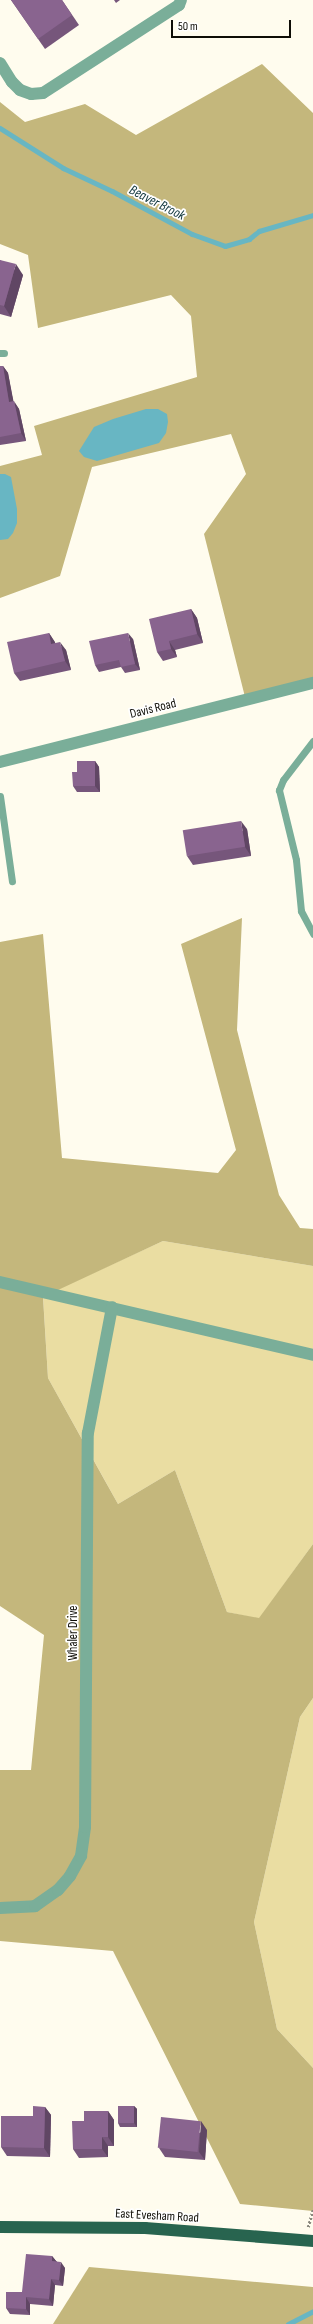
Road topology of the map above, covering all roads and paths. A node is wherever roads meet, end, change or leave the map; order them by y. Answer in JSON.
{"nodes":[{"id":1,"x":181,"y":0,"type":"edge"},
{"id":2,"x":0,"y":63,"type":"edge"},
{"id":3,"x":313,"y":683,"type":"edge"},
{"id":4,"x":313,"y":741,"type":"edge"},
{"id":5,"x":0,"y":762,"type":"edge"},
{"id":6,"x":0,"y":796,"type":"edge"},
{"id":7,"x":12,"y":881,"type":"dead end"},
{"id":8,"x":313,"y":934,"type":"edge"},
{"id":9,"x":0,"y":1282,"type":"edge"},
{"id":10,"x":112,"y":1307,"type":"junction"},
{"id":11,"x":313,"y":1355,"type":"edge"},
{"id":12,"x":0,"y":1908,"type":"edge"},
{"id":13,"x":0,"y":2227,"type":"edge"},
{"id":14,"x":313,"y":2241,"type":"edge"}],
"edges":[{"from":1,"to":2,"type":"street"},
{"from":3,"to":5,"type":"street","name":"Davis Road"},
{"from":4,"to":8,"type":"lane"},
{"from":6,"to":7,"type":"lane"},
{"from":9,"to":10,"type":"street"},
{"from":10,"to":11,"type":"street"},
{"from":10,"to":12,"type":"street","name":"Whaler Drive"},
{"from":13,"to":14,"type":"main road","name":"East Evesham Road"}]}
